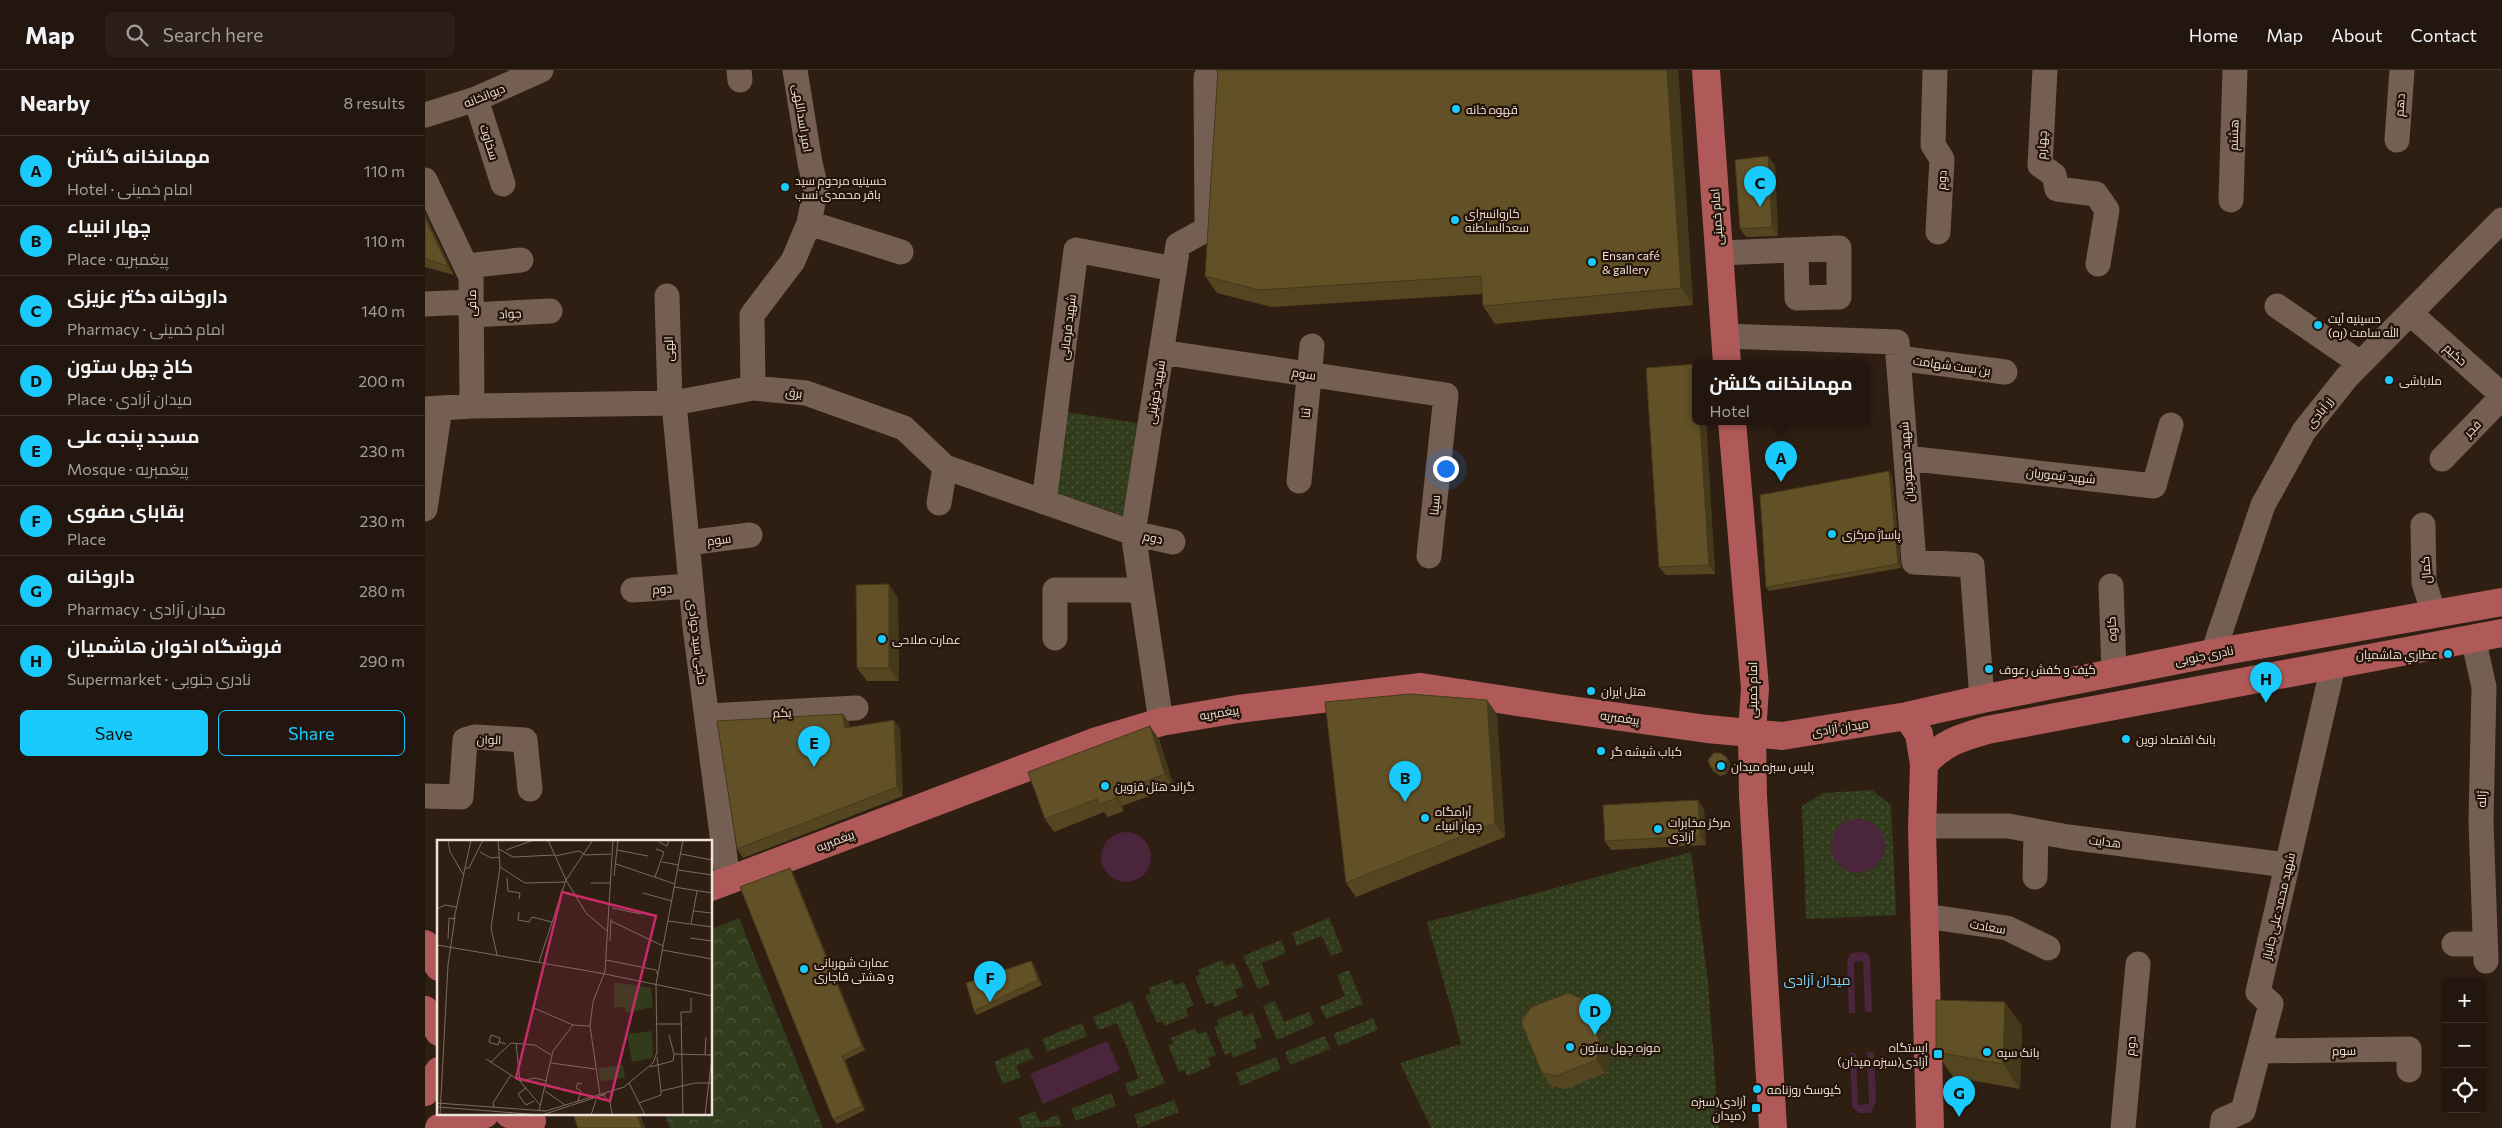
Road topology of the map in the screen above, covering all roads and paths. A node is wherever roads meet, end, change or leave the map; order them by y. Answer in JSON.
{"nodes":[{"id":1,"x":541,"y":70,"type":"edge"},
{"id":2,"x":795,"y":70,"type":"edge"},
{"id":3,"x":1694,"y":70,"type":"edge"},
{"id":4,"x":1706,"y":70,"type":"edge"},
{"id":5,"x":1935,"y":70,"type":"edge"},
{"id":6,"x":2045,"y":70,"type":"edge"},
{"id":7,"x":2235,"y":70,"type":"edge"},
{"id":8,"x":2402,"y":70,"type":"edge"},
{"id":9,"x":1206,"y":77,"type":"dead end"},
{"id":10,"x":476,"y":99,"type":"junction"},
{"id":11,"x":425,"y":115,"type":"edge"},
{"id":12,"x":2397,"y":140,"type":"dead end"},
{"id":13,"x":425,"y":180,"type":"edge"},
{"id":14,"x":503,"y":184,"type":"dead end"},
{"id":15,"x":2231,"y":200,"type":"dead end"},
{"id":16,"x":2502,"y":220,"type":"edge"},
{"id":17,"x":809,"y":223,"type":"junction"},
{"id":18,"x":1938,"y":232,"type":"dead end"},
{"id":19,"x":1796,"y":250,"type":"dead end"},
{"id":20,"x":901,"y":252,"type":"dead end"},
{"id":21,"x":1719,"y":253,"type":"junction"},
{"id":22,"x":521,"y":260,"type":"dead end"},
{"id":23,"x":2097,"y":264,"type":"dead end"},
{"id":24,"x":466,"y":266,"type":"junction"},
{"id":25,"x":1174,"y":269,"type":"junction"},
{"id":26,"x":667,"y":296,"type":"dead end"},
{"id":27,"x":425,"y":304,"type":"edge"},
{"id":28,"x":2277,"y":306,"type":"dead end"},
{"id":29,"x":471,"y":309,"type":"junction"},
{"id":30,"x":550,"y":311,"type":"dead end"},
{"id":31,"x":2410,"y":313,"type":"junction"},
{"id":32,"x":1725,"y":336,"type":"junction"},
{"id":33,"x":1312,"y":346,"type":"dead end"},
{"id":34,"x":1161,"y":352,"type":"junction"},
{"id":35,"x":1898,"y":358,"type":"junction"},
{"id":36,"x":1714,"y":360,"type":"edge"},
{"id":37,"x":1727,"y":360,"type":"edge"},
{"id":38,"x":2360,"y":363,"type":"junction"},
{"id":39,"x":2005,"y":372,"type":"dead end"},
{"id":40,"x":1309,"y":374,"type":"junction"},
{"id":41,"x":753,"y":388,"type":"junction"},
{"id":42,"x":1446,"y":395,"type":"joint"},
{"id":43,"x":2501,"y":401,"type":"edge"},
{"id":44,"x":672,"y":403,"type":"junction"},
{"id":45,"x":472,"y":406,"type":"junction"},
{"id":46,"x":432,"y":409,"type":"edge"},
{"id":47,"x":1718,"y":425,"type":"edge"},
{"id":48,"x":1732,"y":425,"type":"edge"},
{"id":49,"x":2171,"y":425,"type":"dead end"},
{"id":50,"x":1906,"y":458,"type":"junction"},
{"id":51,"x":2442,"y":460,"type":"dead end"},
{"id":52,"x":945,"y":466,"type":"junction"},
{"id":53,"x":1299,"y":481,"type":"dead end"},
{"id":54,"x":1044,"y":502,"type":"junction"},
{"id":55,"x":939,"y":503,"type":"dead end"},
{"id":56,"x":425,"y":509,"type":"edge"},
{"id":57,"x":2423,"y":525,"type":"dead end"},
{"id":58,"x":1133,"y":533,"type":"junction"},
{"id":59,"x":750,"y":535,"type":"dead end"},
{"id":60,"x":1173,"y":542,"type":"dead end"},
{"id":61,"x":687,"y":543,"type":"junction"},
{"id":62,"x":1429,"y":556,"type":"dead end"},
{"id":63,"x":691,"y":586,"type":"junction"},
{"id":64,"x":2111,"y":586,"type":"dead end"},
{"id":65,"x":633,"y":590,"type":"dead end"},
{"id":66,"x":1141,"y":590,"type":"junction"},
{"id":67,"x":2502,"y":602,"type":"edge"},
{"id":68,"x":2434,"y":614,"type":"junction"},
{"id":69,"x":2502,"y":633,"type":"edge"},
{"id":70,"x":1055,"y":638,"type":"dead end"},
{"id":71,"x":2473,"y":638,"type":"junction"},
{"id":72,"x":2213,"y":653,"type":"junction"},
{"id":73,"x":2333,"y":666,"type":"junction"},
{"id":74,"x":2114,"y":673,"type":"junction"},
{"id":75,"x":2493,"y":697,"type":"edge"},
{"id":76,"x":1982,"y":699,"type":"junction"},
{"id":77,"x":856,"y":708,"type":"dead end"},
{"id":78,"x":1919,"y":714,"type":"junction"},
{"id":79,"x":708,"y":716,"type":"junction"},
{"id":80,"x":1161,"y":722,"type":"junction"},
{"id":81,"x":1752,"y":734,"type":"junction"},
{"id":82,"x":1944,"y":745,"type":"junction"},
{"id":83,"x":1924,"y":764,"type":"junction"},
{"id":84,"x":529,"y":790,"type":"dead end"},
{"id":85,"x":425,"y":796,"type":"edge"},
{"id":86,"x":2491,"y":824,"type":"edge"},
{"id":87,"x":1922,"y":826,"type":"junction"},
{"id":88,"x":2036,"y":832,"type":"junction"},
{"id":89,"x":2287,"y":865,"type":"junction"},
{"id":90,"x":2035,"y":877,"type":"dead end"},
{"id":91,"x":719,"y":884,"type":"edge"},
{"id":92,"x":1925,"y":916,"type":"junction"},
{"id":93,"x":425,"y":944,"type":"edge"},
{"id":94,"x":2454,"y":944,"type":"dead end"},
{"id":95,"x":2048,"y":948,"type":"dead end"},
{"id":96,"x":437,"y":964,"type":"edge"},
{"id":97,"x":2138,"y":964,"type":"dead end"},
{"id":98,"x":425,"y":1010,"type":"edge"},
{"id":99,"x":437,"y":1029,"type":"edge"},
{"id":100,"x":2259,"y":1051,"type":"junction"},
{"id":101,"x":2409,"y":1070,"type":"dead end"},
{"id":102,"x":437,"y":1074,"type":"edge"},
{"id":103,"x":425,"y":1092,"type":"edge"},
{"id":104,"x":441,"y":1116,"type":"edge"},
{"id":105,"x":478,"y":1116,"type":"edge"},
{"id":106,"x":427,"y":1128,"type":"edge"},
{"id":107,"x":439,"y":1128,"type":"edge"},
{"id":108,"x":1773,"y":1128,"type":"edge"},
{"id":109,"x":1930,"y":1128,"type":"edge"},
{"id":110,"x":2123,"y":1128,"type":"edge"},
{"id":111,"x":2222,"y":1128,"type":"edge"}],
"edges":[{"from":1,"to":10,"type":"street","name":"دیوانخانه"},
{"from":2,"to":17,"type":"street","name":"امیر اسداللهی"},
{"from":3,"to":36,"type":"main road","name":"امام خمینی"},
{"from":4,"to":21,"type":"main road","name":"امام خمینی"},
{"from":5,"to":18,"type":"street","name":"دوم"},
{"from":6,"to":23,"type":"street","name":"چهارم"},
{"from":7,"to":15,"type":"street","name":"هشتم"},
{"from":8,"to":12,"type":"street","name":"دهم"},
{"from":9,"to":25,"type":"street","name":"شهید خوئینی"},
{"from":10,"to":11,"type":"street","name":"دیوانخانه"},
{"from":10,"to":14,"type":"street","name":"سخاوت"},
{"from":13,"to":24,"type":"street","name":"مافی"},
{"from":16,"to":31,"type":"street","name":"زر آبادی"},
{"from":17,"to":20,"type":"street"},
{"from":17,"to":41,"type":"street","name":"امیر اسداللهی"},
{"from":19,"to":21,"type":"street"},
{"from":21,"to":32,"type":"main road","name":"امام خمینی"},
{"from":22,"to":24,"type":"street"},
{"from":24,"to":29,"type":"street","name":"مافی"},
{"from":25,"to":34,"type":"street","name":"شهید خوئینی"},
{"from":25,"to":54,"type":"street","name":"شهید فرمانی"},
{"from":26,"to":44,"type":"street","name":"الهی"},
{"from":27,"to":29,"type":"street","name":"جواد"},
{"from":28,"to":38,"type":"street"},
{"from":29,"to":30,"type":"street","name":"جواد"},
{"from":29,"to":45,"type":"street","name":"مافی"},
{"from":31,"to":38,"type":"street","name":"زر آبادی"},
{"from":31,"to":43,"type":"street","name":"حکیم"},
{"from":32,"to":35,"type":"street","name":"شهید محمودیان"},
{"from":32,"to":37,"type":"main road","name":"امام خمینی"},
{"from":33,"to":40,"type":"street","name":"ثنا"},
{"from":34,"to":40,"type":"street","name":"سوم"},
{"from":34,"to":58,"type":"street","name":"شهید خوئینی"},
{"from":35,"to":39,"type":"street","name":"بن بست شهامت"},
{"from":35,"to":50,"type":"street","name":"شهید محمودیان"},
{"from":38,"to":72,"type":"street","name":"زر آبادی"},
{"from":40,"to":42,"type":"street","name":"سوم"},
{"from":40,"to":53,"type":"street","name":"ثنا"},
{"from":41,"to":44,"type":"street","name":"برق"},
{"from":41,"to":52,"type":"street","name":"برق"},
{"from":42,"to":62,"type":"street","name":"سینا"},
{"from":43,"to":51,"type":"street","name":"فجر"},
{"from":44,"to":45,"type":"street","name":"برق"},
{"from":44,"to":61,"type":"street","name":"حاجی سید جوادی"},
{"from":45,"to":46,"type":"street","name":"برق"},
{"from":46,"to":56,"type":"street"},
{"from":47,"to":81,"type":"main road","name":"امام خمینی"},
{"from":48,"to":81,"type":"main road","name":"امام خمینی"},
{"from":49,"to":50,"type":"street","name":"شهید تیموریان"},
{"from":50,"to":76,"type":"street","name":"شهید محمودیان"},
{"from":52,"to":54,"type":"street","name":"برق"},
{"from":52,"to":55,"type":"street"},
{"from":54,"to":58,"type":"street","name":"برق"},
{"from":57,"to":68,"type":"street","name":"کمال"},
{"from":58,"to":60,"type":"street","name":"دوم"},
{"from":58,"to":66,"type":"street","name":"شهید خوئینی"},
{"from":59,"to":61,"type":"street","name":"سوم"},
{"from":61,"to":63,"type":"street","name":"حاجی سید جوادی"},
{"from":63,"to":65,"type":"street","name":"دوم"},
{"from":63,"to":79,"type":"street","name":"حاجی سید جوادی"},
{"from":64,"to":74,"type":"street","name":"کاوه"},
{"from":66,"to":70,"type":"street"},
{"from":66,"to":80,"type":"street","name":"شهید خوئینی"},
{"from":67,"to":68,"type":"main road","name":"نادری جنوبی"},
{"from":68,"to":72,"type":"main road","name":"نادری جنوبی"},
{"from":69,"to":71,"type":"main road"},
{"from":71,"to":73,"type":"main road"},
{"from":71,"to":75,"type":"street","name":"ژاله"},
{"from":72,"to":74,"type":"main road","name":"نادری جنوبی"},
{"from":73,"to":82,"type":"main road"},
{"from":73,"to":89,"type":"street","name":"شهید محمد علی جانباز"},
{"from":74,"to":76,"type":"main road","name":"نادری جنوبی"},
{"from":75,"to":86,"type":"street","name":"ژاله"},
{"from":76,"to":78,"type":"main road","name":"نادری جنوبی"},
{"from":77,"to":79,"type":"street","name":"یکم"},
{"from":78,"to":81,"type":"main road","name":"میدان آزادی"},
{"from":78,"to":82,"type":"main road"},
{"from":78,"to":83,"type":"main road"},
{"from":79,"to":91,"type":"street","name":"حاجی سید جوادی"},
{"from":80,"to":81,"type":"main road","name":"پیغمبریه"},
{"from":80,"to":91,"type":"main road","name":"پیغمبریه"},
{"from":81,"to":108,"type":"main road"},
{"from":82,"to":83,"type":"main road"},
{"from":83,"to":87,"type":"main road"},
{"from":84,"to":85,"type":"street","name":"الوان"},
{"from":86,"to":94,"type":"street","name":"ژاله"},
{"from":87,"to":88,"type":"street","name":"هدایت"},
{"from":87,"to":92,"type":"main road"},
{"from":88,"to":89,"type":"street","name":"هدایت"},
{"from":88,"to":90,"type":"street"},
{"from":89,"to":100,"type":"street","name":"شهید محمد علی جانباز"},
{"from":92,"to":95,"type":"street","name":"سعادت"},
{"from":92,"to":109,"type":"main road"},
{"from":93,"to":96,"type":"main road"},
{"from":97,"to":110,"type":"street","name":"دوم"},
{"from":98,"to":99,"type":"main road"},
{"from":100,"to":101,"type":"street","name":"سوم"},
{"from":100,"to":111,"type":"street","name":"شهید محمد علی جانباز"},
{"from":102,"to":103,"type":"main road"},
{"from":104,"to":106,"type":"main road"},
{"from":105,"to":107,"type":"main road"}]}
